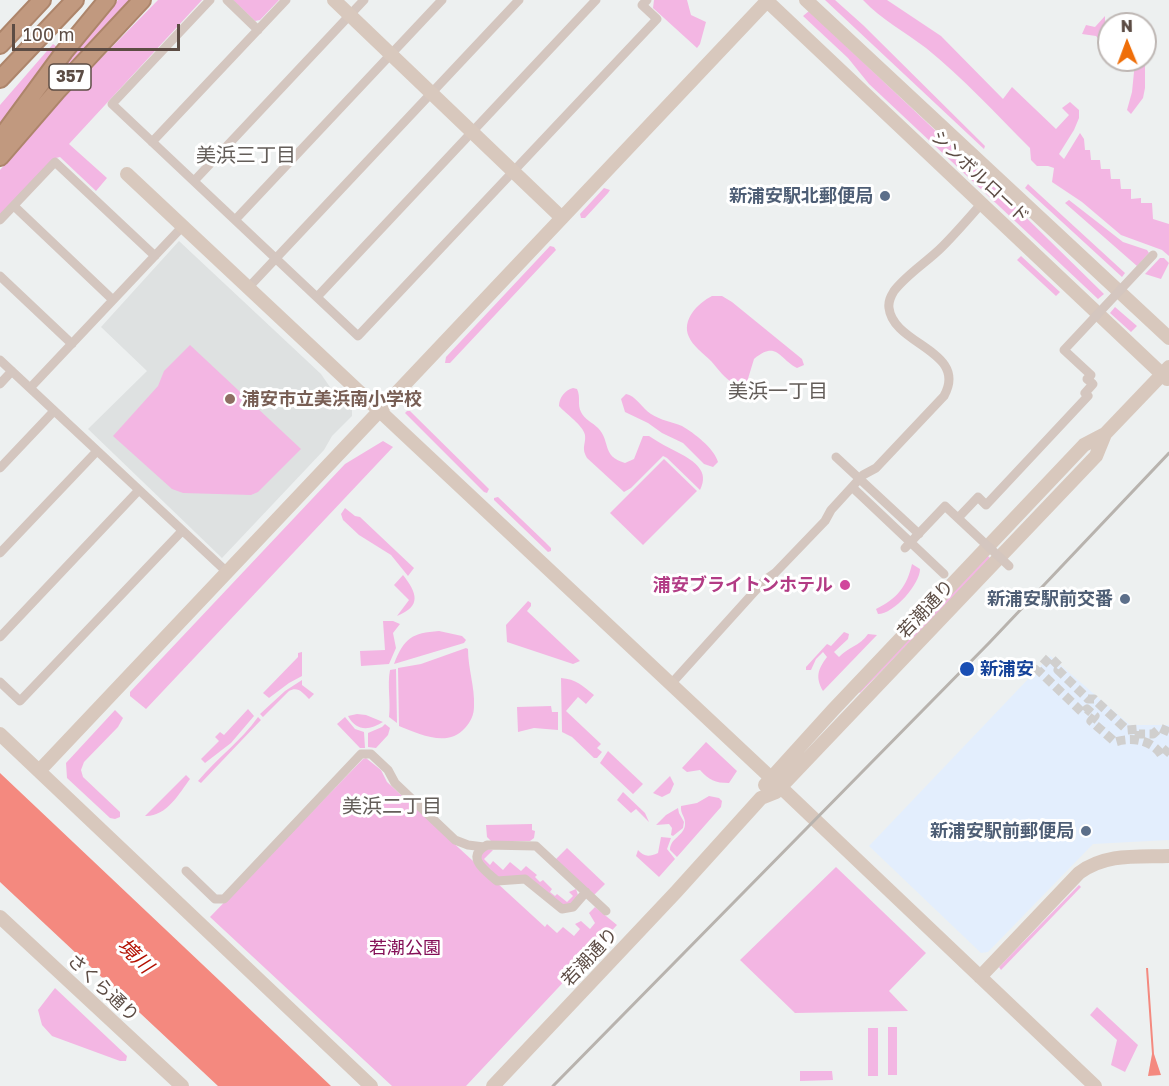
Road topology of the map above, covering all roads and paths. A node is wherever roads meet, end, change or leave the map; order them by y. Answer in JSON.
{"nodes":[{"id":1,"x":42,"y":0,"type":"edge"},
{"id":2,"x":75,"y":0,"type":"edge"},
{"id":3,"x":107,"y":0,"type":"edge"},
{"id":4,"x":142,"y":0,"type":"edge"},
{"id":5,"x":210,"y":0,"type":"edge"},
{"id":6,"x":227,"y":0,"type":"edge"},
{"id":7,"x":286,"y":0,"type":"edge"},
{"id":8,"x":334,"y":0,"type":"edge"},
{"id":9,"x":364,"y":0,"type":"edge"},
{"id":10,"x":442,"y":0,"type":"edge"},
{"id":11,"x":519,"y":0,"type":"edge"},
{"id":12,"x":597,"y":0,"type":"edge"},
{"id":13,"x":647,"y":0,"type":"edge"},
{"id":14,"x":767,"y":0,"type":"edge"},
{"id":15,"x":806,"y":0,"type":"edge"},
{"id":16,"x":350,"y":15,"type":"junction"},
{"id":17,"x":258,"y":30,"type":"junction"},
{"id":18,"x":0,"y":45,"type":"edge"},
{"id":19,"x":391,"y":54,"type":"junction"},
{"id":20,"x":0,"y":79,"type":"edge"},
{"id":21,"x":432,"y":93,"type":"junction"},
{"id":22,"x":473,"y":131,"type":"junction"},
{"id":23,"x":0,"y":139,"type":"edge"},
{"id":24,"x":152,"y":141,"type":"junction"},
{"id":25,"x":0,"y":157,"type":"edge"},
{"id":26,"x":514,"y":170,"type":"junction"},
{"id":27,"x":127,"y":174,"type":"dead end"},
{"id":28,"x":194,"y":181,"type":"junction"},
{"id":29,"x":982,"y":203,"type":"junction"},
{"id":30,"x":14,"y":206,"type":"junction"},
{"id":31,"x":562,"y":218,"type":"junction"},
{"id":32,"x":0,"y":220,"type":"edge"},
{"id":33,"x":235,"y":220,"type":"junction"},
{"id":34,"x":183,"y":226,"type":"junction"},
{"id":35,"x":1153,"y":255,"type":"dead end"},
{"id":36,"x":155,"y":256,"type":"junction"},
{"id":37,"x":277,"y":259,"type":"junction"},
{"id":38,"x":0,"y":276,"type":"edge"},
{"id":39,"x":248,"y":288,"type":"junction"},
{"id":40,"x":317,"y":297,"type":"junction"},
{"id":41,"x":113,"y":300,"type":"junction"},
{"id":42,"x":1169,"y":338,"type":"edge"},
{"id":43,"x":72,"y":344,"type":"junction"},
{"id":44,"x":0,"y":360,"type":"edge"},
{"id":45,"x":12,"y":371,"type":"junction"},
{"id":46,"x":1167,"y":374,"type":"edge"},
{"id":47,"x":0,"y":384,"type":"edge"},
{"id":48,"x":30,"y":388,"type":"junction"},
{"id":49,"x":54,"y":411,"type":"junction"},
{"id":50,"x":380,"y":412,"type":"junction"},
{"id":51,"x":97,"y":451,"type":"junction"},
{"id":52,"x":836,"y":457,"type":"dead end"},
{"id":53,"x":0,"y":468,"type":"edge"},
{"id":54,"x":852,"y":487,"type":"junction"},
{"id":55,"x":139,"y":490,"type":"junction"},
{"id":56,"x":958,"y":518,"type":"junction"},
{"id":57,"x":182,"y":531,"type":"junction"},
{"id":58,"x":919,"y":534,"type":"junction"},
{"id":59,"x":905,"y":548,"type":"dead end"},
{"id":60,"x":0,"y":553,"type":"edge"},
{"id":61,"x":1009,"y":566,"type":"dead end"},
{"id":62,"x":228,"y":573,"type":"junction"},
{"id":63,"x":944,"y":574,"type":"dead end"},
{"id":64,"x":0,"y":637,"type":"edge"},
{"id":65,"x":0,"y":682,"type":"edge"},
{"id":66,"x":671,"y":684,"type":"junction"},
{"id":67,"x":0,"y":734,"type":"edge"},
{"id":68,"x":39,"y":771,"type":"junction"},
{"id":69,"x":775,"y":782,"type":"junction"},
{"id":70,"x":484,"y":847,"type":"junction"},
{"id":71,"x":1169,"y":856,"type":"edge"},
{"id":72,"x":186,"y":871,"type":"dead end"},
{"id":73,"x":586,"y":892,"type":"junction"},
{"id":74,"x":606,"y":911,"type":"dead end"},
{"id":75,"x":0,"y":917,"type":"edge"},
{"id":76,"x":980,"y":977,"type":"junction"},
{"id":77,"x":182,"y":1086,"type":"edge"},
{"id":78,"x":371,"y":1086,"type":"edge"},
{"id":79,"x":493,"y":1086,"type":"edge"},
{"id":80,"x":1095,"y":1086,"type":"edge"}],
"edges":[{"from":1,"to":18,"type":"highway"},
{"from":2,"to":20,"type":"highway"},
{"from":3,"to":23,"type":"highway"},
{"from":4,"to":25,"type":"highway","number":"357"},
{"from":5,"to":24,"type":"street"},
{"from":6,"to":17,"type":"street"},
{"from":7,"to":17,"type":"street"},
{"from":8,"to":16,"type":"street"},
{"from":9,"to":16,"type":"street"},
{"from":10,"to":19,"type":"street"},
{"from":11,"to":21,"type":"street"},
{"from":12,"to":22,"type":"street"},
{"from":13,"to":26,"type":"street"},
{"from":14,"to":29,"type":"street","name":"シンボルロード"},
{"from":14,"to":31,"type":"street"},
{"from":15,"to":42,"type":"street","name":"シンボルロード"},
{"from":16,"to":19,"type":"street"},
{"from":16,"to":28,"type":"street"},
{"from":17,"to":24,"type":"street"},
{"from":19,"to":21,"type":"street"},
{"from":19,"to":33,"type":"street"},
{"from":21,"to":22,"type":"street"},
{"from":21,"to":37,"type":"street"},
{"from":22,"to":26,"type":"street"},
{"from":22,"to":40,"type":"street"},
{"from":24,"to":28,"type":"street"},
{"from":26,"to":31,"type":"street"},
{"from":26,"to":40,"type":"street"},
{"from":27,"to":34,"type":"street"},
{"from":28,"to":33,"type":"street"},
{"from":29,"to":46,"type":"street","name":"シンボルロード"},
{"from":29,"to":54,"type":"street"},
{"from":30,"to":32,"type":"street"},
{"from":30,"to":36,"type":"street"},
{"from":30,"to":41,"type":"street"},
{"from":31,"to":50,"type":"street"},
{"from":33,"to":37,"type":"street"},
{"from":34,"to":36,"type":"street"},
{"from":34,"to":39,"type":"street"},
{"from":35,"to":56,"type":"street","bridge":true},
{"from":36,"to":41,"type":"street"},
{"from":37,"to":39,"type":"street"},
{"from":37,"to":40,"type":"street"},
{"from":38,"to":43,"type":"street"},
{"from":39,"to":50,"type":"street"},
{"from":41,"to":43,"type":"street"},
{"from":43,"to":48,"type":"street"},
{"from":44,"to":45,"type":"street"},
{"from":45,"to":47,"type":"street"},
{"from":45,"to":48,"type":"street"},
{"from":46,"to":69,"type":"street","name":"若潮通り"},
{"from":48,"to":49,"type":"street"},
{"from":49,"to":51,"type":"street"},
{"from":49,"to":53,"type":"street"},
{"from":50,"to":62,"type":"street"},
{"from":50,"to":66,"type":"street"},
{"from":51,"to":55,"type":"street"},
{"from":51,"to":60,"type":"street"},
{"from":52,"to":58,"type":"street","bridge":true},
{"from":54,"to":63,"type":"street"},
{"from":54,"to":66,"type":"street"},
{"from":55,"to":57,"type":"street"},
{"from":55,"to":64,"type":"street"},
{"from":56,"to":58,"type":"street","bridge":true},
{"from":56,"to":61,"type":"street","bridge":true},
{"from":57,"to":62,"type":"street"},
{"from":57,"to":65,"type":"street"},
{"from":58,"to":59,"type":"street","bridge":true},
{"from":62,"to":68,"type":"street"},
{"from":66,"to":69,"type":"street"},
{"from":67,"to":68,"type":"street"},
{"from":68,"to":78,"type":"street"},
{"from":69,"to":76,"type":"street"},
{"from":69,"to":79,"type":"street","name":"若潮通り"},
{"from":70,"to":72,"type":"street"},
{"from":70,"to":73,"type":"street"},
{"from":70,"to":73,"type":"street"},
{"from":71,"to":76,"type":"street"},
{"from":73,"to":74,"type":"street"},
{"from":75,"to":77,"type":"street","name":"さくら通り"},
{"from":76,"to":80,"type":"street"}]}
